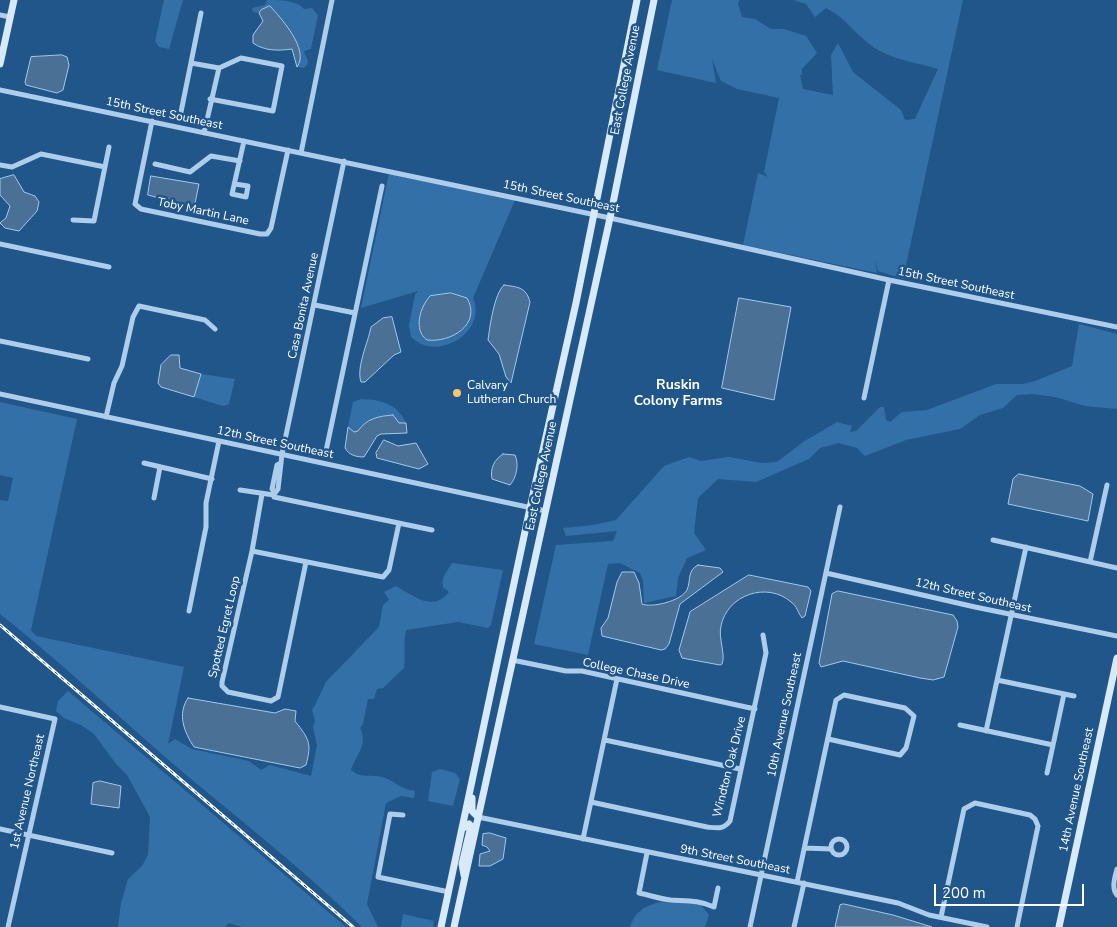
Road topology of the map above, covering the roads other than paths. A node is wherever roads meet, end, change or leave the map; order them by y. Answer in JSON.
{"nodes":[{"id":1,"x":14,"y":0,"type":"edge"},
{"id":2,"x":332,"y":0,"type":"edge"},
{"id":3,"x":637,"y":0,"type":"edge"},
{"id":4,"x":654,"y":0,"type":"edge"},
{"id":5,"x":201,"y":13,"type":"dead end"},
{"id":6,"x":0,"y":15,"type":"edge"},
{"id":7,"x":10,"y":17,"type":"junction"},
{"id":8,"x":191,"y":63,"type":"junction"},
{"id":9,"x":0,"y":64,"type":"edge"},
{"id":10,"x":219,"y":68,"type":"junction"},
{"id":11,"x":0,"y":90,"type":"edge"},
{"id":12,"x":210,"y":100,"type":"junction"},
{"id":13,"x":181,"y":112,"type":"dead end"},
{"id":14,"x":152,"y":121,"type":"junction"},
{"id":15,"x":204,"y":133,"type":"junction"},
{"id":16,"x":244,"y":141,"type":"junction"},
{"id":17,"x":110,"y":147,"type":"dead end"},
{"id":18,"x":288,"y":150,"type":"junction"},
{"id":19,"x":301,"y":153,"type":"junction"},
{"id":20,"x":240,"y":161,"type":"junction"},
{"id":21,"x":344,"y":161,"type":"junction"},
{"id":22,"x":155,"y":164,"type":"dead end"},
{"id":23,"x":0,"y":165,"type":"edge"},
{"id":24,"x":105,"y":167,"type":"junction"},
{"id":25,"x":235,"y":184,"type":"junction"},
{"id":26,"x":382,"y":186,"type":"dead end"},
{"id":27,"x":594,"y":214,"type":"junction"},
{"id":28,"x":610,"y":218,"type":"junction"},
{"id":29,"x":73,"y":220,"type":"dead end"},
{"id":30,"x":0,"y":244,"type":"edge"},
{"id":31,"x":109,"y":267,"type":"dead end"},
{"id":32,"x":889,"y":280,"type":"junction"},
{"id":33,"x":315,"y":305,"type":"junction"},
{"id":34,"x":355,"y":313,"type":"junction"},
{"id":35,"x":1117,"y":328,"type":"edge"},
{"id":36,"x":215,"y":329,"type":"dead end"},
{"id":37,"x":0,"y":340,"type":"edge"},
{"id":38,"x":88,"y":359,"type":"dead end"},
{"id":39,"x":0,"y":394,"type":"edge"},
{"id":40,"x":864,"y":398,"type":"dead end"},
{"id":41,"x":106,"y":417,"type":"junction"},
{"id":42,"x":219,"y":441,"type":"junction"},
{"id":43,"x":326,"y":451,"type":"dead end"},
{"id":44,"x":282,"y":454,"type":"junction"},
{"id":45,"x":144,"y":463,"type":"dead end"},
{"id":46,"x":160,"y":467,"type":"junction"},
{"id":47,"x":212,"y":478,"type":"junction"},
{"id":48,"x":1107,"y":486,"type":"dead end"},
{"id":49,"x":240,"y":490,"type":"dead end"},
{"id":50,"x":262,"y":494,"type":"junction"},
{"id":51,"x":274,"y":494,"type":"junction"},
{"id":52,"x":154,"y":498,"type":"dead end"},
{"id":53,"x":840,"y":507,"type":"dead end"},
{"id":54,"x":530,"y":508,"type":"junction"},
{"id":55,"x":546,"y":511,"type":"junction"},
{"id":56,"x":399,"y":523,"type":"junction"},
{"id":57,"x":432,"y":530,"type":"dead end"},
{"id":58,"x":993,"y":540,"type":"dead end"},
{"id":59,"x":1026,"y":547,"type":"junction"},
{"id":60,"x":252,"y":551,"type":"junction"},
{"id":61,"x":306,"y":562,"type":"junction"},
{"id":62,"x":1090,"y":562,"type":"junction"},
{"id":63,"x":1117,"y":568,"type":"edge"},
{"id":64,"x":826,"y":573,"type":"junction"},
{"id":65,"x":189,"y":611,"type":"dead end"},
{"id":66,"x":1011,"y":615,"type":"junction"},
{"id":67,"x":763,"y":636,"type":"dead end"},
{"id":68,"x":1117,"y":636,"type":"edge"},
{"id":69,"x":1117,"y":658,"type":"edge"},
{"id":70,"x":512,"y":660,"type":"junction"},
{"id":71,"x":617,"y":679,"type":"junction"},
{"id":72,"x":997,"y":680,"type":"junction"},
{"id":73,"x":1064,"y":694,"type":"junction"},
{"id":74,"x":1074,"y":696,"type":"dead end"},
{"id":75,"x":0,"y":707,"type":"edge"},
{"id":76,"x":754,"y":709,"type":"junction"},
{"id":77,"x":960,"y":725,"type":"dead end"},
{"id":78,"x":986,"y":730,"type":"junction"},
{"id":79,"x":828,"y":739,"type":"junction"},
{"id":80,"x":605,"y":740,"type":"junction"},
{"id":81,"x":1053,"y":745,"type":"junction"},
{"id":82,"x":478,"y":752,"type":"junction"},
{"id":83,"x":740,"y":770,"type":"junction"},
{"id":84,"x":1047,"y":773,"type":"dead end"},
{"id":85,"x":591,"y":802,"type":"junction"},
{"id":86,"x":403,"y":815,"type":"dead end"},
{"id":87,"x":478,"y":817,"type":"junction"},
{"id":88,"x":470,"y":824,"type":"junction"},
{"id":89,"x":0,"y":829,"type":"edge"},
{"id":90,"x":462,"y":829,"type":"junction"},
{"id":91,"x":28,"y":835,"type":"junction"},
{"id":92,"x":583,"y":839,"type":"junction"},
{"id":93,"x":804,"y":848,"type":"junction"},
{"id":94,"x":831,"y":849,"type":"dead end"},
{"id":95,"x":112,"y":853,"type":"dead end"},
{"id":96,"x":647,"y":853,"type":"junction"},
{"id":97,"x":1117,"y":869,"type":"edge"},
{"id":98,"x":761,"y":876,"type":"junction"},
{"id":99,"x":465,"y":877,"type":"junction"},
{"id":100,"x":797,"y":882,"type":"junction"},
{"id":101,"x":804,"y":883,"type":"junction"},
{"id":102,"x":718,"y":888,"type":"dead end"},
{"id":103,"x":449,"y":892,"type":"junction"},
{"id":104,"x":1117,"y":895,"type":"edge"},
{"id":105,"x":941,"y":917,"type":"junction"},
{"id":106,"x":8,"y":927,"type":"edge"},
{"id":107,"x":441,"y":927,"type":"edge"},
{"id":108,"x":454,"y":927,"type":"edge"},
{"id":109,"x":750,"y":927,"type":"edge"},
{"id":110,"x":794,"y":927,"type":"edge"},
{"id":111,"x":987,"y":927,"type":"edge"},
{"id":112,"x":1017,"y":927,"type":"edge"},
{"id":113,"x":1059,"y":927,"type":"edge"}],
"edges":[{"from":1,"to":7,"type":"main road"},
{"from":2,"to":19,"type":"street"},
{"from":3,"to":27,"type":"main road","name":"East College Avenue"},
{"from":4,"to":28,"type":"main road","name":"East College Avenue"},
{"from":5,"to":8,"type":"street"},
{"from":6,"to":7,"type":"street"},
{"from":7,"to":9,"type":"main road"},
{"from":8,"to":10,"type":"street"},
{"from":8,"to":13,"type":"street"},
{"from":10,"to":12,"type":"street"},
{"from":10,"to":12,"type":"street"},
{"from":11,"to":14,"type":"street","name":"15th Street Southeast"},
{"from":12,"to":15,"type":"street"},
{"from":14,"to":15,"type":"street","name":"15th Street Southeast"},
{"from":14,"to":18,"type":"street","name":"Toby Martin Lane"},
{"from":15,"to":16,"type":"street","name":"15th Street Southeast"},
{"from":16,"to":18,"type":"street","name":"15th Street Southeast"},
{"from":16,"to":20,"type":"street"},
{"from":17,"to":24,"type":"street"},
{"from":18,"to":19,"type":"street","name":"15th Street Southeast"},
{"from":19,"to":21,"type":"street","name":"15th Street Southeast"},
{"from":20,"to":22,"type":"street"},
{"from":20,"to":25,"type":"street"},
{"from":21,"to":27,"type":"street","name":"15th Street Southeast"},
{"from":21,"to":33,"type":"street","name":"Casa Bonita Avenue"},
{"from":23,"to":24,"type":"street"},
{"from":24,"to":29,"type":"street"},
{"from":25,"to":25,"type":"street"},
{"from":26,"to":34,"type":"street"},
{"from":27,"to":28,"type":"street","name":"15th Street Southeast"},
{"from":27,"to":54,"type":"main road","name":"East College Avenue"},
{"from":28,"to":32,"type":"street","name":"15th Street Southeast"},
{"from":28,"to":55,"type":"main road","name":"East College Avenue"},
{"from":30,"to":31,"type":"street"},
{"from":32,"to":35,"type":"street","name":"15th Street Southeast"},
{"from":32,"to":40,"type":"street"},
{"from":33,"to":34,"type":"street"},
{"from":33,"to":44,"type":"street","name":"Casa Bonita Avenue"},
{"from":34,"to":43,"type":"street"},
{"from":36,"to":41,"type":"street"},
{"from":37,"to":38,"type":"street"},
{"from":39,"to":41,"type":"street","name":"12th Street Southeast"},
{"from":41,"to":42,"type":"street","name":"12th Street Southeast"},
{"from":42,"to":44,"type":"street","name":"12th Street Southeast"},
{"from":42,"to":47,"type":"street"},
{"from":44,"to":51,"type":"street","name":"Casa Bonita Avenue"},
{"from":44,"to":54,"type":"street","name":"12th Street Southeast"},
{"from":45,"to":46,"type":"street"},
{"from":46,"to":47,"type":"street"},
{"from":46,"to":52,"type":"street"},
{"from":47,"to":65,"type":"street"},
{"from":48,"to":62,"type":"street"},
{"from":49,"to":50,"type":"street"},
{"from":50,"to":51,"type":"street"},
{"from":50,"to":60,"type":"street","name":"Spotted Egret Loop"},
{"from":51,"to":56,"type":"street"},
{"from":53,"to":64,"type":"street","name":"10th Avenue Southeast"},
{"from":54,"to":55,"type":"street","name":"12th Street Southeast"},
{"from":54,"to":82,"type":"main road","name":"East College Avenue"},
{"from":55,"to":70,"type":"main road","name":"East College Avenue"},
{"from":56,"to":57,"type":"street"},
{"from":56,"to":61,"type":"street"},
{"from":58,"to":59,"type":"street"},
{"from":59,"to":62,"type":"street"},
{"from":59,"to":66,"type":"street"},
{"from":60,"to":61,"type":"street"},
{"from":60,"to":61,"type":"street","name":"Spotted Egret Loop"},
{"from":62,"to":63,"type":"street"},
{"from":64,"to":66,"type":"street","name":"12th Street Southeast"},
{"from":64,"to":98,"type":"street","name":"10th Avenue Southeast"},
{"from":66,"to":68,"type":"street","name":"12th Street Southeast"},
{"from":66,"to":72,"type":"street"},
{"from":67,"to":76,"type":"street","name":"Windton Oak Drive"},
{"from":69,"to":113,"type":"main road","name":"14th Avenue Southeast"},
{"from":70,"to":71,"type":"street","name":"College Chase Drive"},
{"from":70,"to":87,"type":"main road","name":"East College Avenue"},
{"from":71,"to":76,"type":"street","name":"College Chase Drive"},
{"from":71,"to":80,"type":"street"},
{"from":72,"to":73,"type":"street"},
{"from":72,"to":78,"type":"street"},
{"from":73,"to":74,"type":"street"},
{"from":73,"to":81,"type":"street"},
{"from":75,"to":91,"type":"street","name":"1st Avenue Northeast"},
{"from":76,"to":83,"type":"street","name":"Windton Oak Drive"},
{"from":77,"to":78,"type":"street"},
{"from":78,"to":81,"type":"street"},
{"from":79,"to":79,"type":"street"},
{"from":79,"to":93,"type":"street"},
{"from":80,"to":83,"type":"street"},
{"from":80,"to":85,"type":"street"},
{"from":81,"to":84,"type":"street"},
{"from":82,"to":87,"type":"main road"},
{"from":82,"to":90,"type":"main road","name":"East College Avenue"},
{"from":83,"to":85,"type":"street","name":"Windton Oak Drive"},
{"from":85,"to":92,"type":"street"},
{"from":86,"to":103,"type":"street"},
{"from":87,"to":88,"type":"main road"},
{"from":87,"to":92,"type":"street","name":"9th Street Southeast"},
{"from":87,"to":99,"type":"main road","name":"East College Avenue"},
{"from":88,"to":90,"type":"main road"},
{"from":88,"to":99,"type":"main road"},
{"from":89,"to":91,"type":"street"},
{"from":90,"to":103,"type":"main road","name":"East College Avenue"},
{"from":91,"to":95,"type":"street"},
{"from":91,"to":106,"type":"street","name":"1st Avenue Northeast"},
{"from":92,"to":96,"type":"street","name":"9th Street Southeast"},
{"from":93,"to":94,"type":"street"},
{"from":93,"to":100,"type":"street"},
{"from":96,"to":98,"type":"street","name":"9th Street Southeast"},
{"from":96,"to":102,"type":"street"},
{"from":97,"to":104,"type":"street"},
{"from":98,"to":100,"type":"street","name":"9th Street Southeast"},
{"from":98,"to":109,"type":"street","name":"10th Avenue Southeast"},
{"from":99,"to":108,"type":"main road","name":"East College Avenue"},
{"from":100,"to":101,"type":"street","name":"9th Street Southeast"},
{"from":101,"to":105,"type":"street","name":"9th Street Southeast"},
{"from":101,"to":110,"type":"street"},
{"from":103,"to":107,"type":"main road","name":"East College Avenue"},
{"from":105,"to":111,"type":"street","name":"9th Street Southeast"},
{"from":105,"to":112,"type":"street"}]}
